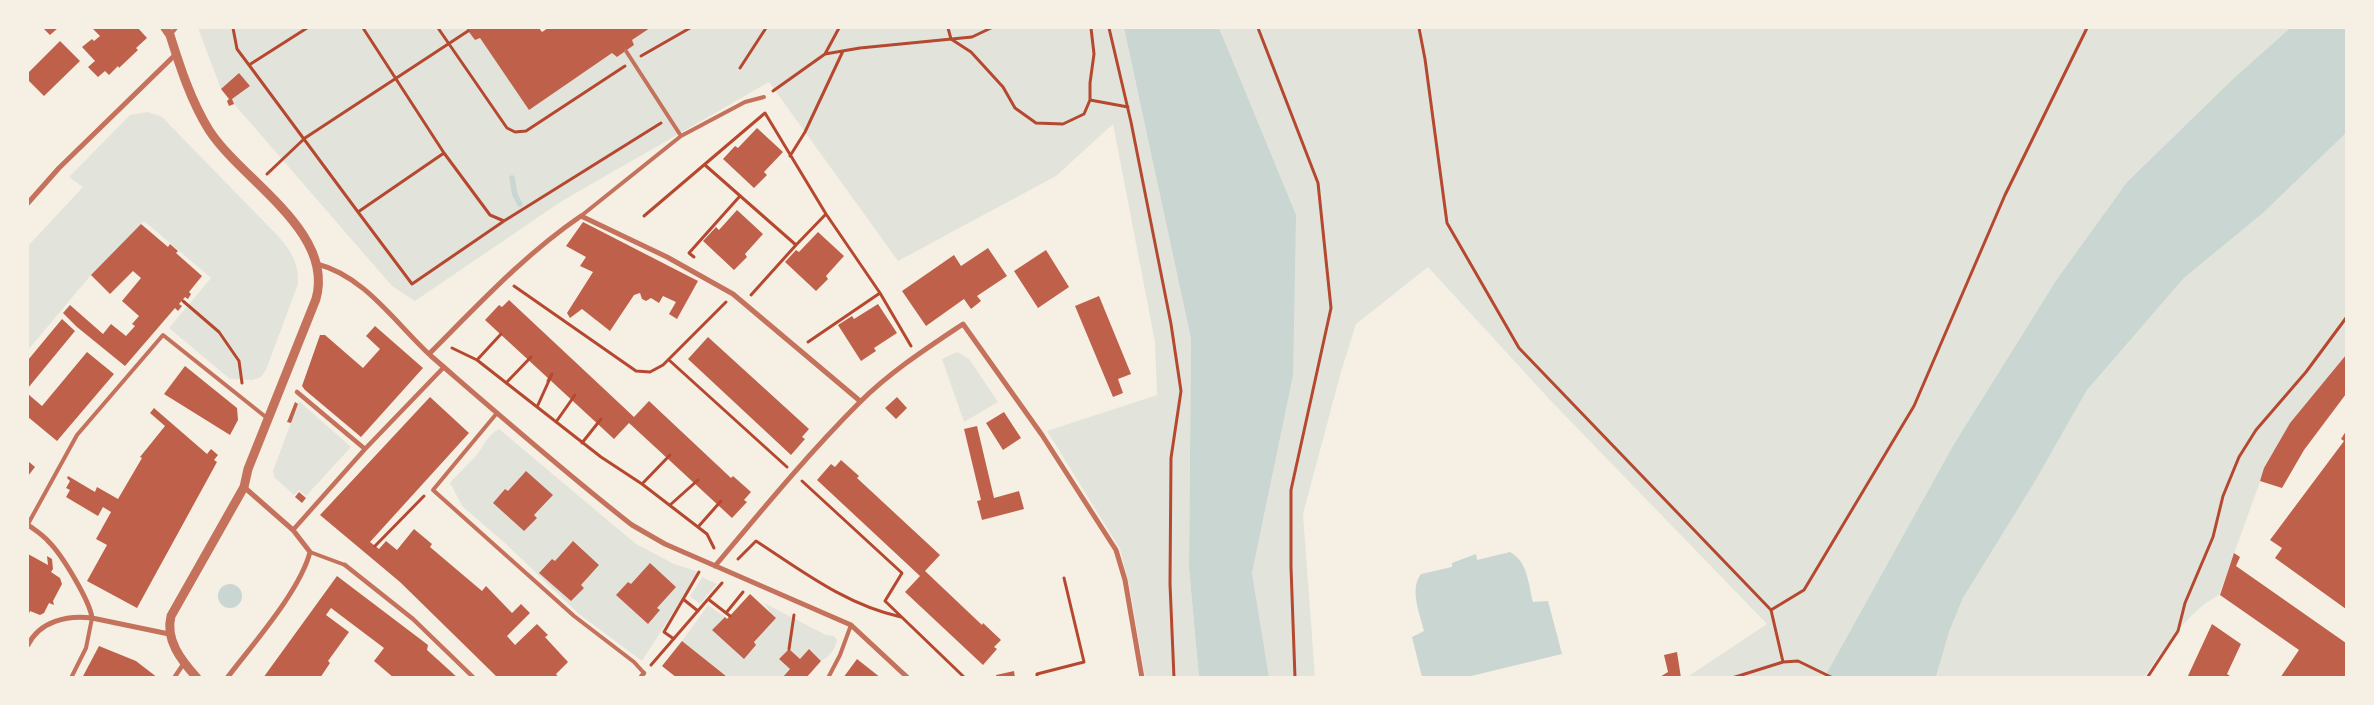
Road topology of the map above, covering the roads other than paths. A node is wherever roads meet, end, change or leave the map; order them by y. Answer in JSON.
{"nodes":[{"id":1,"x":170,"y":30,"type":"edge"},
{"id":2,"x":626,"y":51,"type":"dead end"},
{"id":3,"x":176,"y":54,"type":"junction"},
{"id":4,"x":764,"y":97,"type":"road end"},
{"id":5,"x":681,"y":136,"type":"junction"},
{"id":6,"x":28,"y":204,"type":"edge"},
{"id":7,"x":580,"y":216,"type":"junction"},
{"id":8,"x":317,"y":264,"type":"junction"},
{"id":9,"x":429,"y":354,"type":"junction"},
{"id":10,"x":444,"y":367,"type":"junction"},
{"id":11,"x":297,"y":392,"type":"dead end"},
{"id":12,"x":860,"y":402,"type":"junction"},
{"id":13,"x":497,"y":413,"type":"junction"},
{"id":14,"x":269,"y":419,"type":"junction"},
{"id":15,"x":366,"y":449,"type":"junction"},
{"id":16,"x":244,"y":487,"type":"junction"},
{"id":17,"x":28,"y":524,"type":"edge"},
{"id":18,"x":293,"y":530,"type":"junction"},
{"id":19,"x":310,"y":552,"type":"junction"},
{"id":20,"x":345,"y":565,"type":"joint"},
{"id":21,"x":715,"y":566,"type":"junction"},
{"id":22,"x":92,"y":618,"type":"junction"},
{"id":23,"x":852,"y":625,"type":"junction"},
{"id":24,"x":169,"y":634,"type":"junction"},
{"id":25,"x":28,"y":645,"type":"edge"},
{"id":26,"x":184,"y":663,"type":"junction"},
{"id":27,"x":644,"y":673,"type":"joint"},
{"id":28,"x":902,"y":675,"type":"edge"},
{"id":29,"x":71,"y":678,"type":"edge"},
{"id":30,"x":174,"y":678,"type":"edge"},
{"id":31,"x":197,"y":678,"type":"edge"},
{"id":32,"x":227,"y":678,"type":"edge"},
{"id":33,"x":474,"y":678,"type":"edge"},
{"id":34,"x":640,"y":678,"type":"edge"},
{"id":35,"x":828,"y":678,"type":"edge"},
{"id":36,"x":908,"y":678,"type":"edge"},
{"id":37,"x":1142,"y":678,"type":"edge"}],
"edges":[{"from":1,"to":3,"type":"street"},
{"from":2,"to":5,"type":"lane"},
{"from":3,"to":6,"type":"street"},
{"from":3,"to":8,"type":"street"},
{"from":4,"to":5,"type":"lane"},
{"from":5,"to":7,"type":"lane"},
{"from":7,"to":9,"type":"street"},
{"from":7,"to":12,"type":"street"},
{"from":8,"to":9,"type":"street"},
{"from":8,"to":14,"type":"street"},
{"from":9,"to":10,"type":"street"},
{"from":10,"to":13,"type":"street"},
{"from":10,"to":15,"type":"street"},
{"from":11,"to":15,"type":"street"},
{"from":12,"to":21,"type":"street"},
{"from":12,"to":37,"type":"street"},
{"from":13,"to":21,"type":"street"},
{"from":13,"to":27,"type":"lane"},
{"from":14,"to":16,"type":"street"},
{"from":14,"to":17,"type":"lane"},
{"from":15,"to":18,"type":"street"},
{"from":16,"to":18,"type":"street"},
{"from":16,"to":24,"type":"street"},
{"from":17,"to":22,"type":"street"},
{"from":18,"to":19,"type":"street"},
{"from":19,"to":20,"type":"lane"},
{"from":19,"to":32,"type":"street"},
{"from":20,"to":33,"type":"street"},
{"from":21,"to":23,"type":"street"},
{"from":22,"to":24,"type":"street"},
{"from":22,"to":25,"type":"street"},
{"from":22,"to":29,"type":"lane"},
{"from":23,"to":28,"type":"street"},
{"from":23,"to":35,"type":"lane"},
{"from":24,"to":26,"type":"street"},
{"from":26,"to":30,"type":"street"},
{"from":26,"to":31,"type":"street"},
{"from":27,"to":34,"type":"street"},
{"from":28,"to":36,"type":"street"}]}
